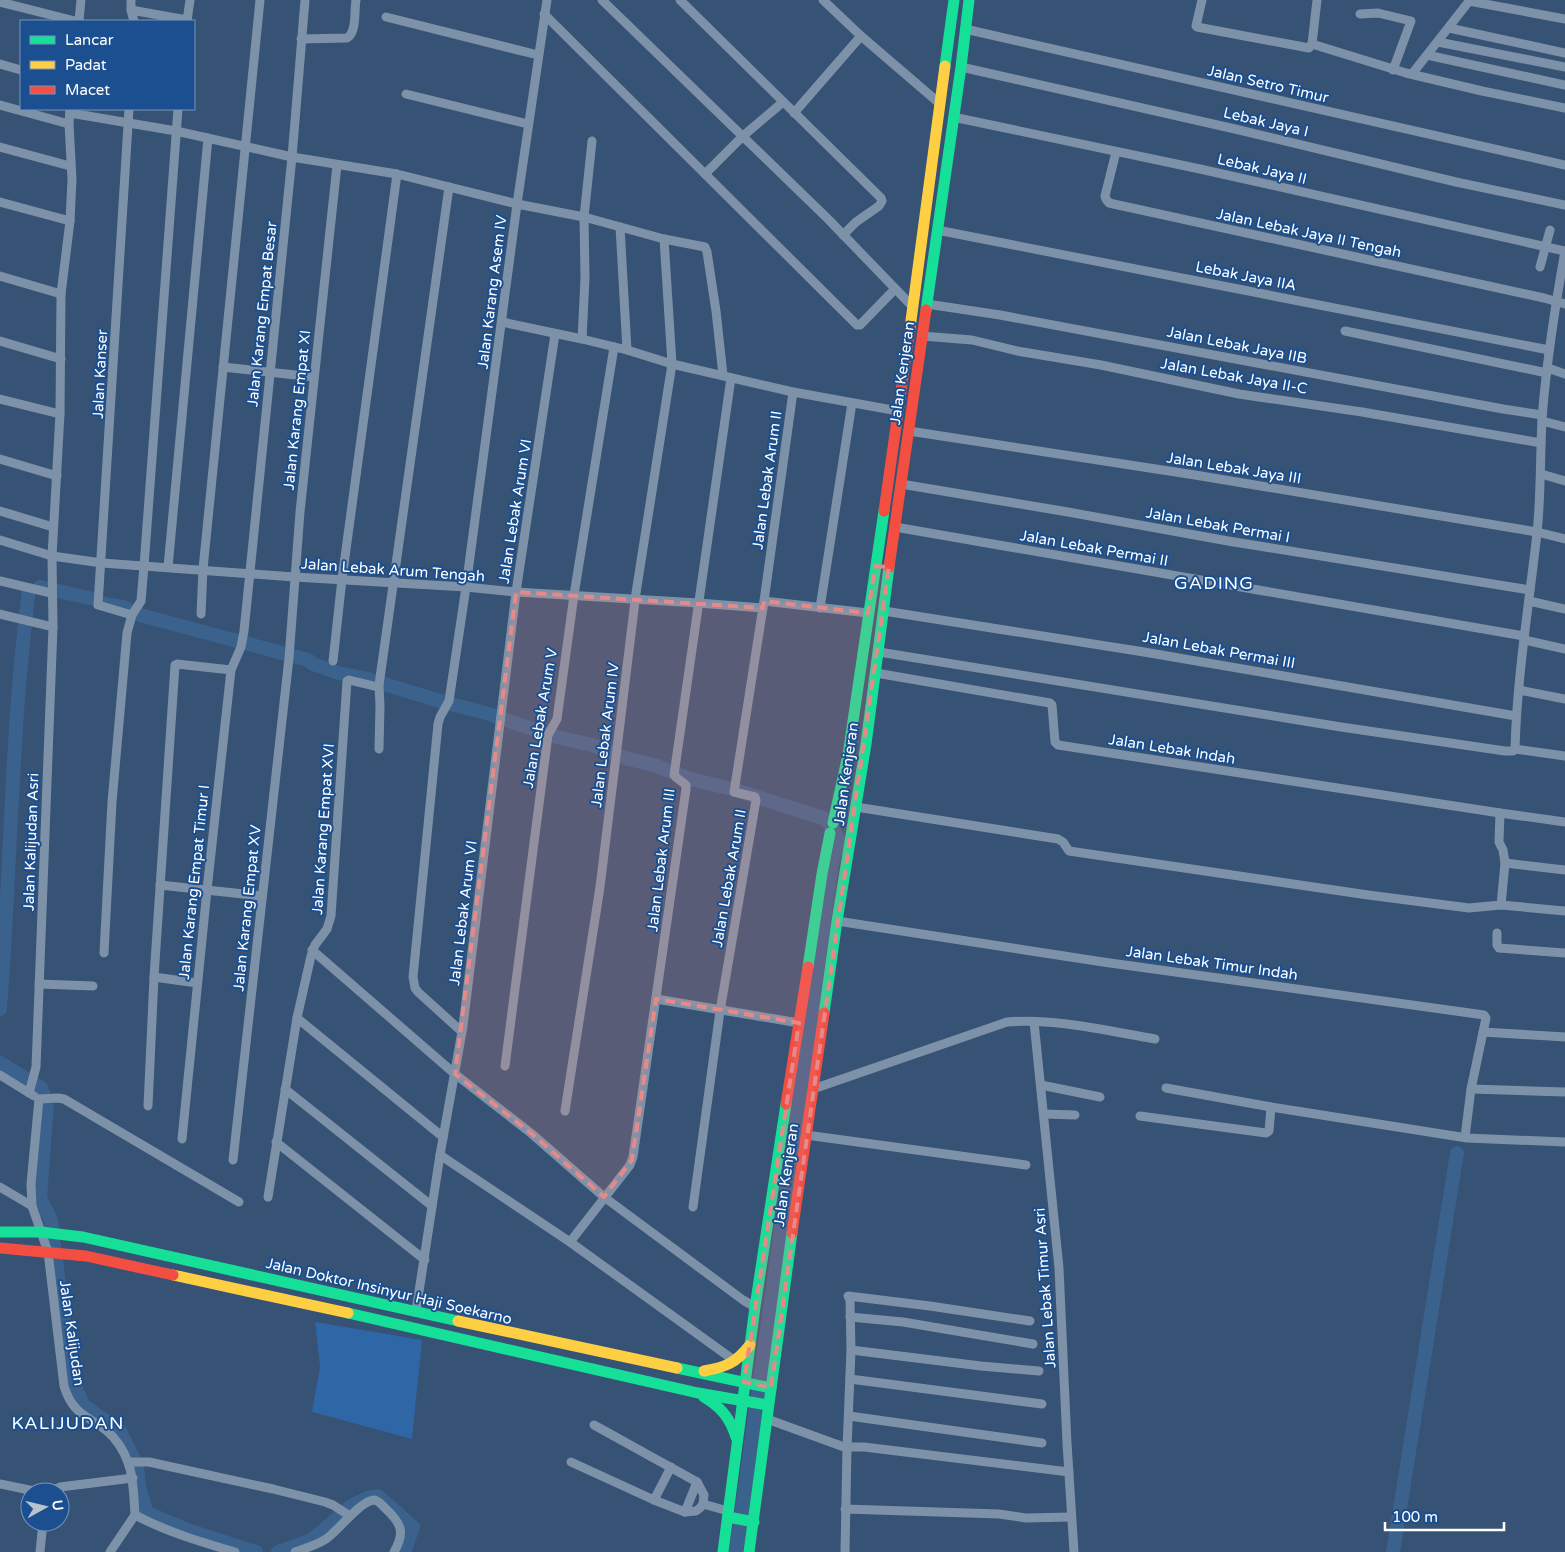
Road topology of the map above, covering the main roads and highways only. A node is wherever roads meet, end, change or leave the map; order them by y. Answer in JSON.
{"nodes":[{"id":1,"x":954,"y":0,"type":"edge"},
{"id":2,"x":969,"y":0,"type":"edge"},
{"id":3,"x":878,"y":546,"type":"junction"},
{"id":4,"x":892,"y":548,"type":"junction"},
{"id":5,"x":875,"y":566,"type":"junction"},
{"id":6,"x":889,"y":567,"type":"junction"},
{"id":7,"x":0,"y":1232,"type":"edge"},
{"id":8,"x":0,"y":1248,"type":"edge"},
{"id":9,"x":416,"y":1311,"type":"junction"},
{"id":10,"x":433,"y":1316,"type":"junction"},
{"id":11,"x":414,"y":1329,"type":"junction"},
{"id":12,"x":429,"y":1331,"type":"junction"},
{"id":13,"x":750,"y":1345,"type":"junction"},
{"id":14,"x":693,"y":1372,"type":"junction"},
{"id":15,"x":747,"y":1383,"type":"junction"},
{"id":16,"x":768,"y":1388,"type":"junction"},
{"id":17,"x":698,"y":1393,"type":"junction"},
{"id":18,"x":745,"y":1401,"type":"junction"},
{"id":19,"x":766,"y":1405,"type":"junction"},
{"id":20,"x":737,"y":1442,"type":"junction"},
{"id":21,"x":729,"y":1516,"type":"junction"},
{"id":22,"x":750,"y":1521,"type":"junction"},
{"id":23,"x":723,"y":1552,"type":"edge"},
{"id":24,"x":749,"y":1552,"type":"edge"}],
"edges":[{"from":1,"to":3,"type":"main road","name":"Jalan Kenjeran"},
{"from":2,"to":4,"type":"main road","name":"Jalan Kenjeran"},
{"from":3,"to":4,"type":"main road"},
{"from":3,"to":5,"type":"main road","name":"Jalan Kenjeran"},
{"from":4,"to":6,"type":"main road","name":"Jalan Kenjeran"},
{"from":5,"to":6,"type":"main road"},
{"from":5,"to":13,"type":"main road","name":"Jalan Kenjeran"},
{"from":6,"to":16,"type":"main road","name":"Jalan Kenjeran"},
{"from":7,"to":9,"type":"main road","name":"Jalan Doktor Insinyur Haji Soekarno"},
{"from":8,"to":11,"type":"main road","name":"Jalan Doktor Insinyur Haji Soekarno"},
{"from":9,"to":10,"type":"main road","name":"Jalan Doktor Insinyur Haji Soekarno"},
{"from":9,"to":11,"type":"main road"},
{"from":10,"to":12,"type":"main road"},
{"from":10,"to":14,"type":"main road","name":"Jalan Doktor Insinyur Haji Soekarno"},
{"from":11,"to":12,"type":"main road","name":"Jalan Doktor Insinyur Haji Soekarno"},
{"from":12,"to":17,"type":"main road","name":"Jalan Doktor Insinyur Haji Soekarno"},
{"from":13,"to":14,"type":"main road"},
{"from":13,"to":15,"type":"main road","name":"Jalan Kenjeran"},
{"from":14,"to":15,"type":"main road","name":"Jalan Doktor Insinyur Haji Soekarno"},
{"from":15,"to":16,"type":"main road","name":"Jalan Doktor Insinyur Haji Soekarno"},
{"from":15,"to":18,"type":"main road","name":"Jalan Kenjeran"},
{"from":16,"to":19,"type":"main road","name":"Jalan Kenjeran"},
{"from":17,"to":18,"type":"main road","name":"Jalan Doktor Insinyur Haji Soekarno"},
{"from":17,"to":20,"type":"main road"},
{"from":18,"to":19,"type":"main road","name":"Jalan Doktor Insinyur Haji Soekarno"},
{"from":18,"to":20,"type":"main road","name":"Jalan Kenjeran"},
{"from":19,"to":22,"type":"main road","name":"Jalan Kenjeran"},
{"from":20,"to":21,"type":"main road","name":"Jalan Kenjeran"},
{"from":21,"to":22,"type":"main road"},
{"from":21,"to":23,"type":"main road","name":"Jalan Kenjeran"},
{"from":22,"to":24,"type":"main road","name":"Jalan Kenjeran"}]}
